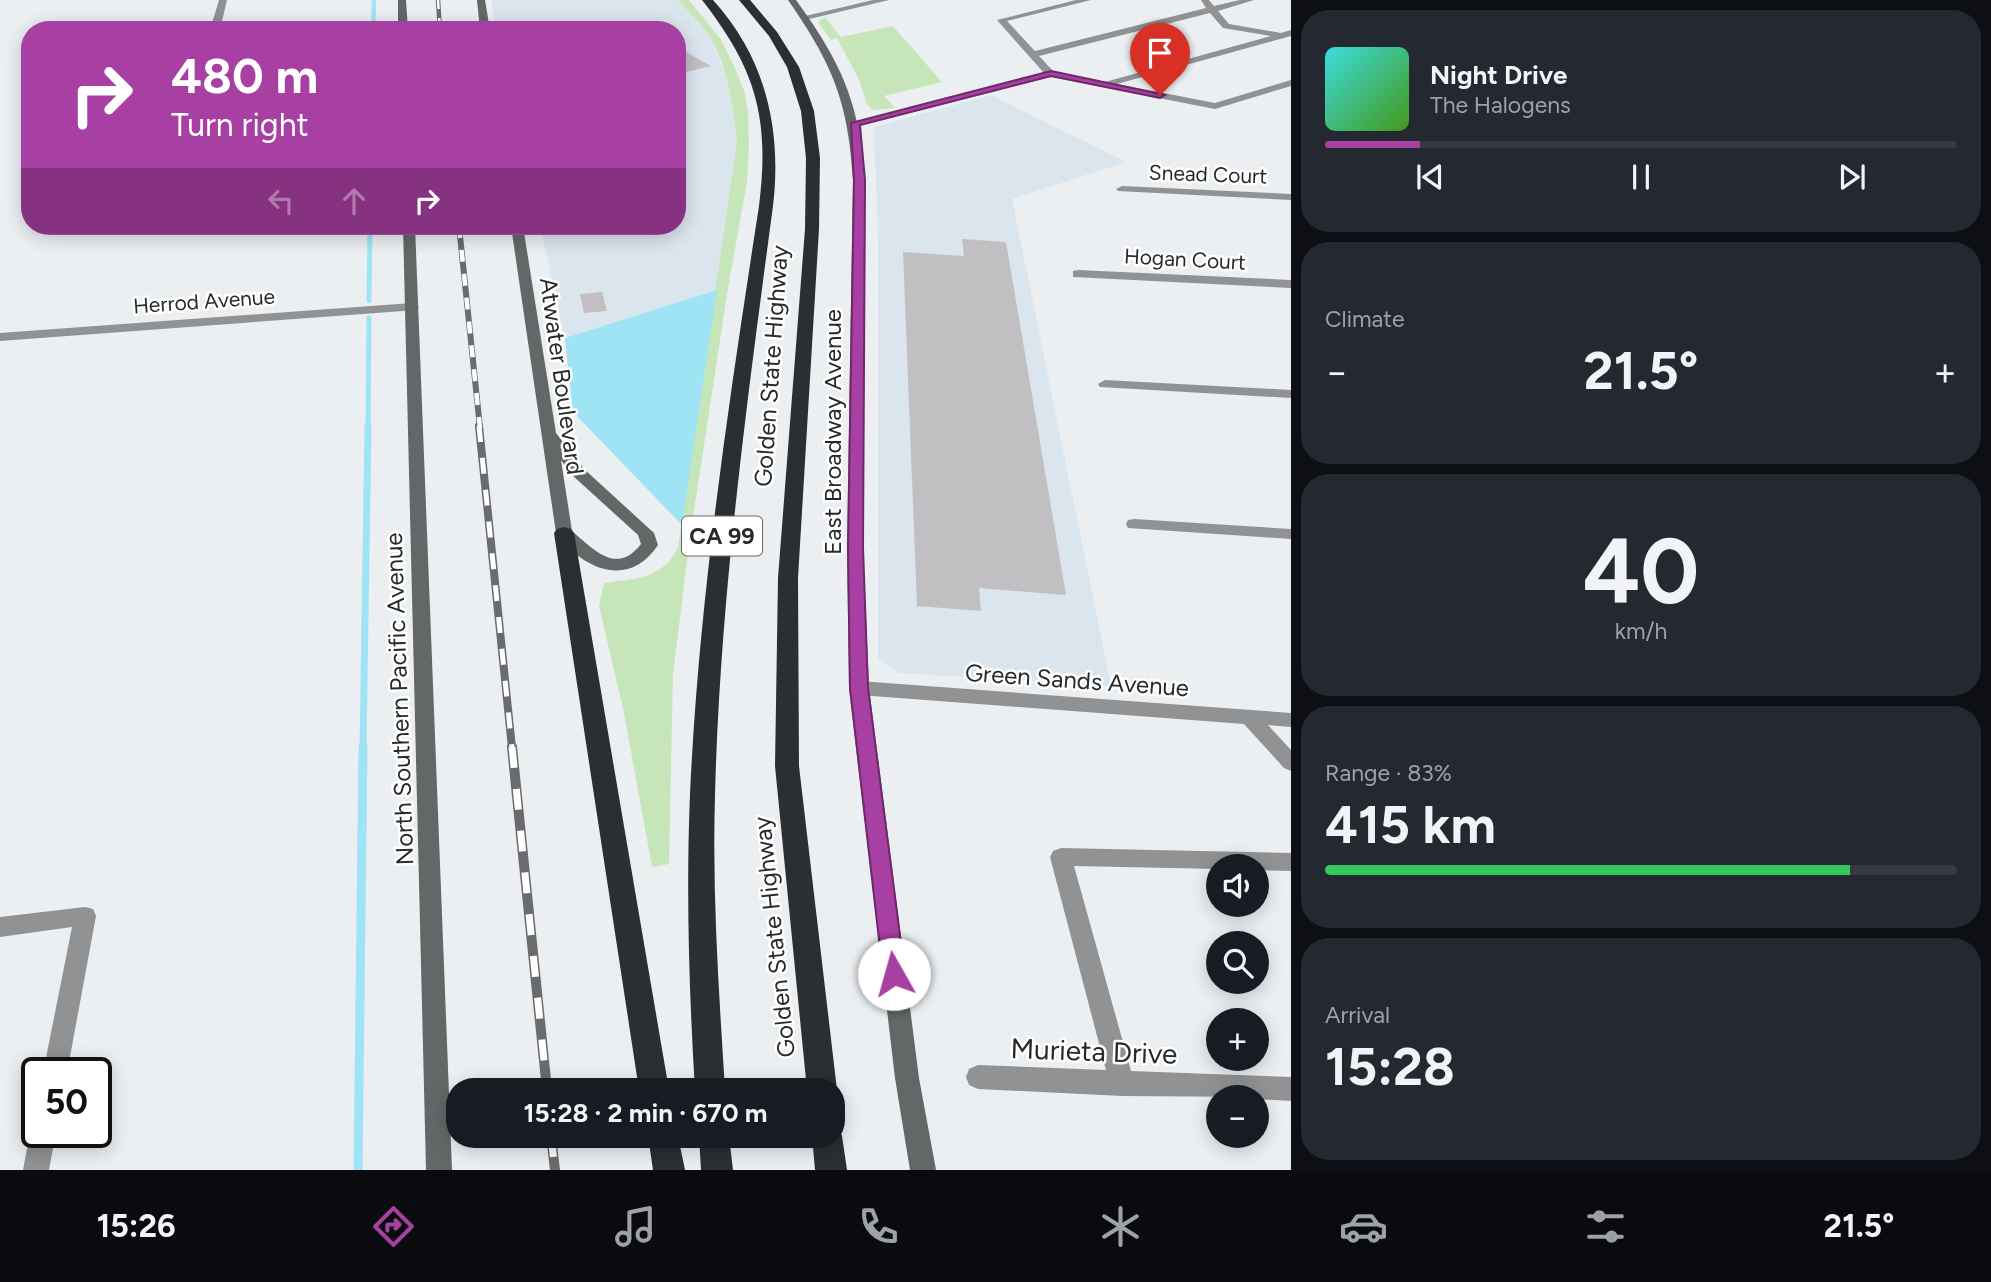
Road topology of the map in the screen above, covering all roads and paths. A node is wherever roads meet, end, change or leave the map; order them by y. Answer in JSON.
{"nodes":[{"id":1,"x":223,"y":0,"type":"edge"},
{"id":2,"x":402,"y":0,"type":"edge"},
{"id":3,"x":481,"y":0,"type":"edge"},
{"id":4,"x":707,"y":0,"type":"edge"},
{"id":5,"x":744,"y":0,"type":"edge"},
{"id":6,"x":755,"y":0,"type":"edge"},
{"id":7,"x":792,"y":0,"type":"edge"},
{"id":8,"x":885,"y":0,"type":"edge"},
{"id":9,"x":1087,"y":0,"type":"edge"},
{"id":10,"x":1204,"y":0,"type":"edge"},
{"id":11,"x":1250,"y":0,"type":"edge"},
{"id":12,"x":1211,"y":9,"type":"junction"},
{"id":13,"x":805,"y":17,"type":"junction"},
{"id":14,"x":217,"y":21,"type":"edge"},
{"id":15,"x":402,"y":21,"type":"edge"},
{"id":16,"x":484,"y":21,"type":"edge"},
{"id":17,"x":1289,"y":34,"type":"edge"},
{"id":18,"x":782,"y":47,"type":"junction"},
{"id":19,"x":1034,"y":54,"type":"junction"},
{"id":20,"x":1051,"y":74,"type":"junction"},
{"id":21,"x":1291,"y":83,"type":"edge"},
{"id":22,"x":1105,"y":84,"type":"junction"},
{"id":23,"x":856,"y":123,"type":"junction"},
{"id":24,"x":1122,"y":189,"type":"dead end"},
{"id":25,"x":1291,"y":197,"type":"edge"},
{"id":26,"x":409,"y":235,"type":"edge"},
{"id":27,"x":518,"y":235,"type":"edge"},
{"id":28,"x":1078,"y":274,"type":"dead end"},
{"id":29,"x":1291,"y":284,"type":"edge"},
{"id":30,"x":412,"y":307,"type":"junction"},
{"id":31,"x":0,"y":337,"type":"edge"},
{"id":32,"x":1105,"y":384,"type":"dead end"},
{"id":33,"x":1291,"y":394,"type":"edge"},
{"id":34,"x":550,"y":435,"type":"junction"},
{"id":35,"x":1134,"y":524,"type":"dead end"},
{"id":36,"x":564,"y":533,"type":"junction"},
{"id":37,"x":1291,"y":534,"type":"edge"},
{"id":38,"x":859,"y":688,"type":"junction"},
{"id":39,"x":1249,"y":718,"type":"junction"},
{"id":40,"x":1291,"y":720,"type":"edge"},
{"id":41,"x":1291,"y":762,"type":"edge"},
{"id":42,"x":1291,"y":862,"type":"edge"},
{"id":43,"x":0,"y":927,"type":"edge"},
{"id":44,"x":58,"y":1057,"type":"edge"},
{"id":45,"x":978,"y":1077,"type":"dead end"},
{"id":46,"x":652,"y":1078,"type":"edge"},
{"id":47,"x":709,"y":1078,"type":"edge"},
{"id":48,"x":821,"y":1078,"type":"edge"},
{"id":49,"x":1122,"y":1084,"type":"junction"},
{"id":50,"x":1291,"y":1089,"type":"edge"},
{"id":51,"x":40,"y":1148,"type":"edge"},
{"id":52,"x":665,"y":1148,"type":"edge"},
{"id":53,"x":715,"y":1148,"type":"edge"},
{"id":54,"x":828,"y":1148,"type":"edge"},
{"id":55,"x":36,"y":1170,"type":"edge"},
{"id":56,"x":439,"y":1170,"type":"edge"},
{"id":57,"x":669,"y":1170,"type":"edge"},
{"id":58,"x":717,"y":1170,"type":"edge"},
{"id":59,"x":831,"y":1170,"type":"edge"},
{"id":60,"x":923,"y":1170,"type":"edge"}],
"edges":[{"from":1,"to":14,"type":"street"},
{"from":2,"to":15,"type":"main road"},
{"from":3,"to":16,"type":"main road"},
{"from":4,"to":47,"type":"highway","name":"Golden State Highway","number":"CA 99"},
{"from":5,"to":18,"type":"highway","name":"Golden State Highway","number":"CA 99"},
{"from":6,"to":18,"type":"highway"},
{"from":7,"to":13,"type":"main road","name":"East Broadway Avenue"},
{"from":8,"to":13,"type":"street"},
{"from":9,"to":19,"type":"street"},
{"from":10,"to":12,"type":"street"},
{"from":11,"to":12,"type":"street"},
{"from":12,"to":17,"type":"street"},
{"from":12,"to":19,"type":"street"},
{"from":13,"to":23,"type":"main road","name":"East Broadway Avenue"},
{"from":17,"to":22,"type":"street"},
{"from":18,"to":48,"type":"highway","name":"Golden State Highway","number":"CA 99"},
{"from":19,"to":20,"type":"street"},
{"from":20,"to":22,"type":"street"},
{"from":20,"to":23,"type":"street"},
{"from":21,"to":22,"type":"street"},
{"from":23,"to":38,"type":"main road","name":"East Broadway Avenue"},
{"from":24,"to":25,"type":"street","name":"Snead Court"},
{"from":26,"to":30,"type":"main road","name":"North Southern Pacific Avenue"},
{"from":27,"to":34,"type":"main road","name":"Atwater Boulevard"},
{"from":28,"to":29,"type":"street","name":"Hogan Court"},
{"from":30,"to":31,"type":"street","name":"Herrod Avenue"},
{"from":30,"to":56,"type":"main road","name":"North Southern Pacific Avenue"},
{"from":32,"to":33,"type":"street"},
{"from":34,"to":36,"type":"main road","name":"Atwater Boulevard"},
{"from":34,"to":36,"type":"main road"},
{"from":35,"to":37,"type":"street"},
{"from":36,"to":46,"type":"highway"},
{"from":38,"to":39,"type":"street","name":"Green Sands Avenue"},
{"from":38,"to":60,"type":"main road","name":"East Broadway Avenue"},
{"from":39,"to":40,"type":"street","name":"Green Sands Avenue"},
{"from":39,"to":41,"type":"street"},
{"from":42,"to":49,"type":"street"},
{"from":43,"to":44,"type":"street"},
{"from":45,"to":49,"type":"street","name":"Murieta Drive"},
{"from":49,"to":50,"type":"street","name":"Murieta Drive"},
{"from":51,"to":55,"type":"street"},
{"from":52,"to":57,"type":"highway"},
{"from":53,"to":58,"type":"highway"},
{"from":54,"to":59,"type":"highway"}]}
